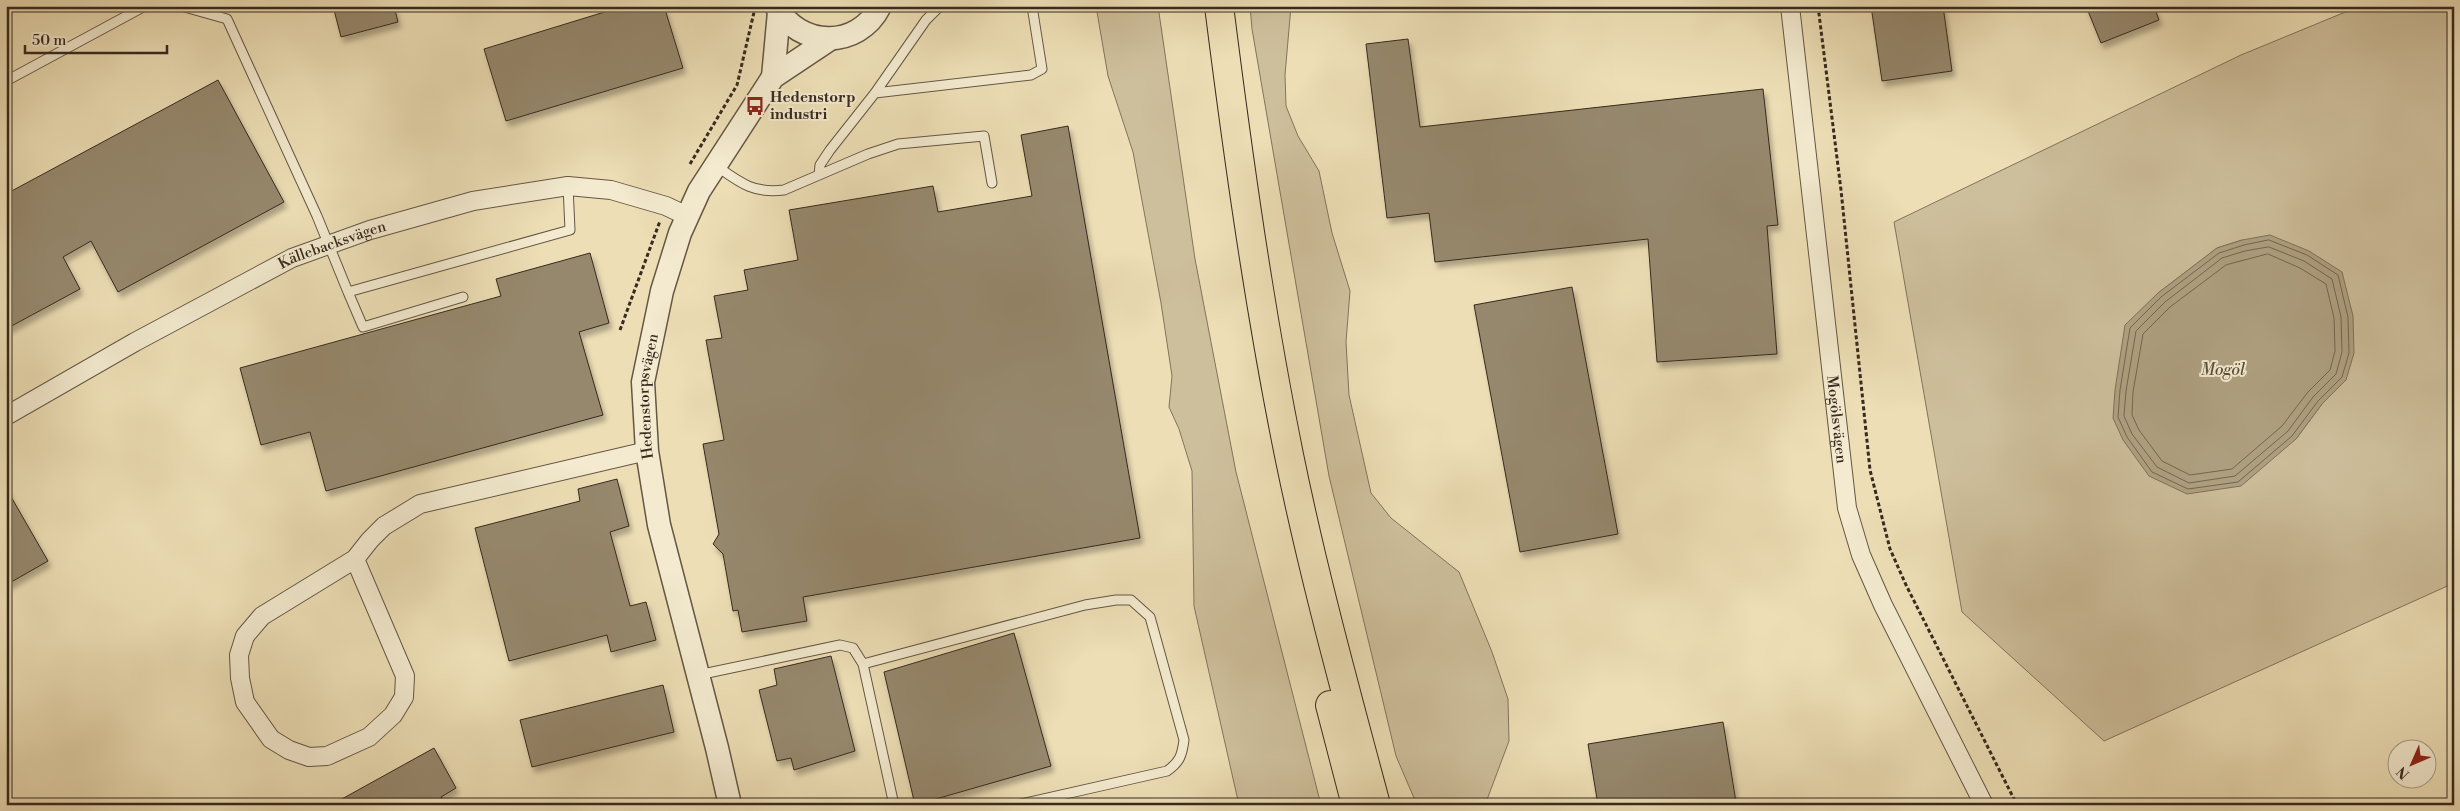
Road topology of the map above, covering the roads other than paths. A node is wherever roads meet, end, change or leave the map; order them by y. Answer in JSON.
{"nodes":[{"id":1,"x":145,"y":6,"type":"edge"},
{"id":2,"x":181,"y":6,"type":"edge"},
{"id":3,"x":880,"y":6,"type":"edge"},
{"id":4,"x":940,"y":6,"type":"edge"},
{"id":5,"x":1032,"y":6,"type":"edge"},
{"id":6,"x":1202,"y":6,"type":"edge"},
{"id":7,"x":1219,"y":6,"type":"edge"},
{"id":8,"x":1790,"y":6,"type":"edge"},
{"id":9,"x":778,"y":9,"type":"edge"},
{"id":10,"x":830,"y":39,"type":"junction"},
{"id":11,"x":773,"y":78,"type":"junction"},
{"id":12,"x":6,"y":81,"type":"edge"},
{"id":13,"x":875,"y":93,"type":"junction"},
{"id":14,"x":715,"y":165,"type":"junction"},
{"id":15,"x":819,"y":175,"type":"junction"},
{"id":16,"x":992,"y":183,"type":"dead end"},
{"id":17,"x":568,"y":186,"type":"junction"},
{"id":18,"x":687,"y":216,"type":"junction"},
{"id":19,"x":327,"y":244,"type":"junction"},
{"id":20,"x":348,"y":292,"type":"junction"},
{"id":21,"x":463,"y":297,"type":"dead end"},
{"id":22,"x":6,"y":416,"type":"edge"},
{"id":23,"x":647,"y":451,"type":"junction"},
{"id":24,"x":355,"y":559,"type":"junction"},
{"id":25,"x":863,"y":664,"type":"junction"},
{"id":26,"x":698,"y":675,"type":"junction"},
{"id":27,"x":730,"y":805,"type":"edge"},
{"id":28,"x":894,"y":805,"type":"edge"},
{"id":29,"x":1017,"y":805,"type":"edge"},
{"id":30,"x":1356,"y":805,"type":"edge"},
{"id":31,"x":1376,"y":805,"type":"edge"},
{"id":32,"x":1984,"y":805,"type":"edge"}],
"edges":[{"from":1,"to":12,"type":"lane"},
{"from":2,"to":19,"type":"lane"},
{"from":3,"to":10,"type":"street"},
{"from":4,"to":13,"type":"lane"},
{"from":5,"to":13,"type":"lane"},
{"from":6,"to":30,"type":"highway"},
{"from":7,"to":31,"type":"highway"},
{"from":8,"to":32,"type":"street","name":"Mogölsvägen"},
{"from":9,"to":10,"type":"street"},
{"from":9,"to":11,"type":"street"},
{"from":10,"to":11,"type":"street","name":"Hedenstorpsvägen"},
{"from":11,"to":14,"type":"street","name":"Hedenstorpsvägen"},
{"from":13,"to":15,"type":"lane"},
{"from":14,"to":15,"type":"lane"},
{"from":14,"to":18,"type":"street","name":"Hedenstorpsvägen"},
{"from":15,"to":16,"type":"lane"},
{"from":17,"to":18,"type":"street","name":"Källebacksvägen"},
{"from":17,"to":19,"type":"street","name":"Källebacksvägen"},
{"from":17,"to":20,"type":"lane"},
{"from":18,"to":23,"type":"street","name":"Hedenstorpsvägen"},
{"from":19,"to":20,"type":"lane"},
{"from":19,"to":22,"type":"street","name":"Källebacksvägen"},
{"from":20,"to":21,"type":"lane"},
{"from":23,"to":24,"type":"street"},
{"from":23,"to":26,"type":"street","name":"Hedenstorpsvägen"},
{"from":24,"to":24,"type":"street"},
{"from":25,"to":26,"type":"lane"},
{"from":25,"to":28,"type":"lane"},
{"from":25,"to":29,"type":"lane"},
{"from":26,"to":27,"type":"street","name":"Hedenstorpsvägen"}]}
